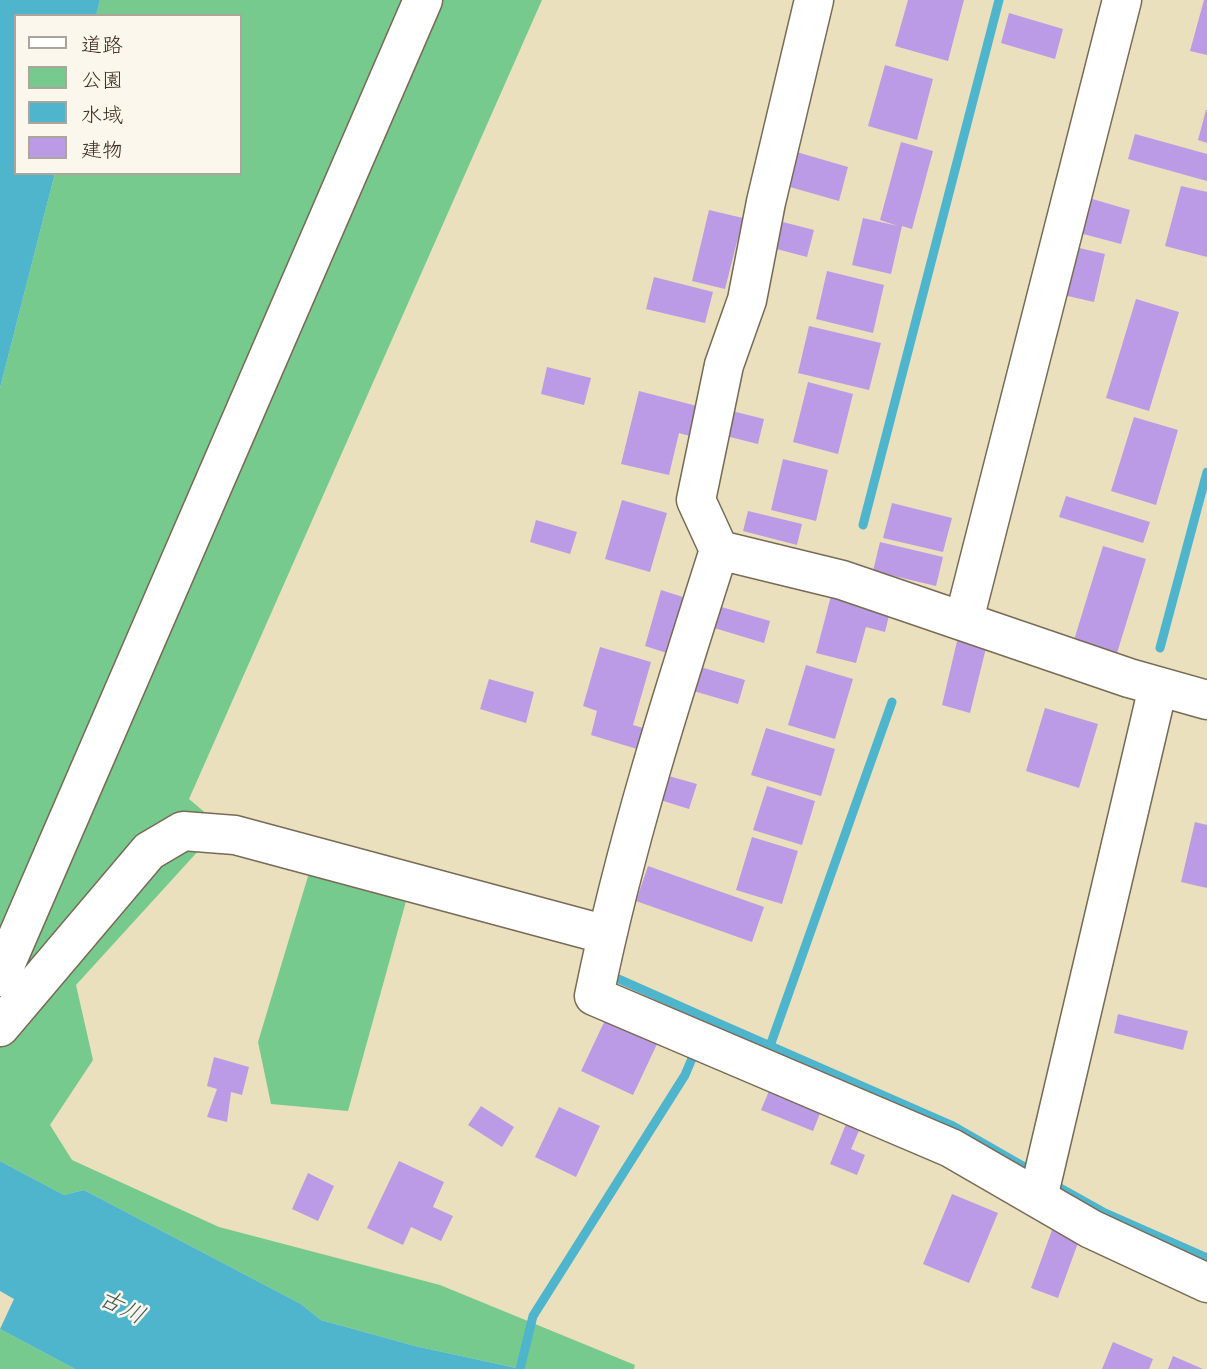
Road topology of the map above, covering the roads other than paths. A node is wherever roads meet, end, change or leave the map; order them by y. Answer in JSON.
{"nodes":[{"id":1,"x":423,"y":0,"type":"edge"},
{"id":2,"x":814,"y":0,"type":"edge"},
{"id":3,"x":1122,"y":0,"type":"edge"},
{"id":4,"x":719,"y":550,"type":"junction"},
{"id":5,"x":964,"y":620,"type":"junction"},
{"id":6,"x":1143,"y":683,"type":"junction"},
{"id":7,"x":1207,"y":700,"type":"edge"},
{"id":8,"x":607,"y":935,"type":"junction"},
{"id":9,"x":0,"y":977,"type":"edge"},
{"id":10,"x":0,"y":1027,"type":"edge"},
{"id":11,"x":1042,"y":1181,"type":"junction"},
{"id":12,"x":1207,"y":1283,"type":"edge"}],
"edges":[{"from":1,"to":9,"type":"street"},
{"from":2,"to":4,"type":"street"},
{"from":3,"to":5,"type":"street"},
{"from":4,"to":5,"type":"street"},
{"from":4,"to":8,"type":"street"},
{"from":5,"to":6,"type":"street"},
{"from":6,"to":7,"type":"street"},
{"from":6,"to":11,"type":"street"},
{"from":8,"to":10,"type":"street"},
{"from":8,"to":11,"type":"street"},
{"from":11,"to":12,"type":"street"}]}
